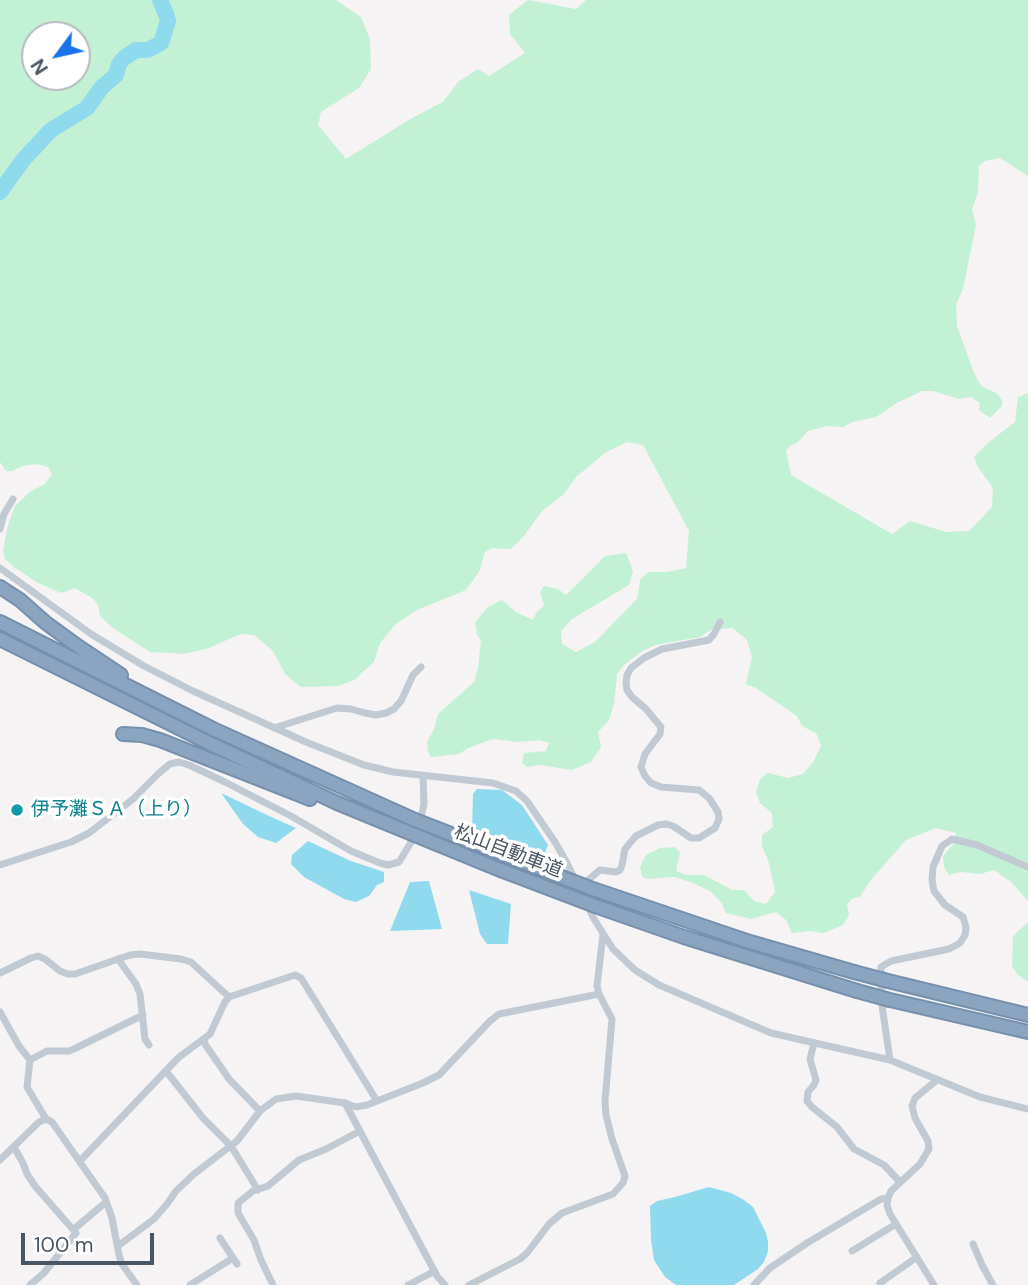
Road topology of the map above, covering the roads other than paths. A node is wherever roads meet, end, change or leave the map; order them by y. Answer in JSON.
{"nodes":[{"id":1,"x":13,"y":499,"type":"dead end"},
{"id":2,"x":0,"y":529,"type":"edge"},
{"id":3,"x":0,"y":568,"type":"edge"},
{"id":4,"x":0,"y":587,"type":"edge"},
{"id":5,"x":0,"y":622,"type":"edge"},
{"id":6,"x":720,"y":622,"type":"dead end"},
{"id":7,"x":0,"y":639,"type":"edge"},
{"id":8,"x":421,"y":667,"type":"dead end"},
{"id":9,"x":274,"y":728,"type":"junction"},
{"id":10,"x":123,"y":734,"type":"dead end"},
{"id":11,"x":290,"y":765,"type":"junction"},
{"id":12,"x":423,"y":776,"type":"junction"},
{"id":13,"x":410,"y":833,"type":"junction"},
{"id":14,"x":0,"y":865,"type":"edge"},
{"id":15,"x":1028,"y":867,"type":"edge"},
{"id":16,"x":584,"y":888,"type":"junction"},
{"id":17,"x":603,"y":934,"type":"junction"},
{"id":18,"x":118,"y":958,"type":"junction"},
{"id":19,"x":0,"y":973,"type":"edge"},
{"id":20,"x":599,"y":994,"type":"junction"},
{"id":21,"x":229,"y":997,"type":"junction"},
{"id":22,"x":0,"y":1012,"type":"edge"},
{"id":23,"x":143,"y":1015,"type":"junction"},
{"id":24,"x":1028,"y":1015,"type":"edge"},
{"id":25,"x":1028,"y":1032,"type":"edge"},
{"id":26,"x":204,"y":1039,"type":"junction"},
{"id":27,"x":814,"y":1043,"type":"junction"},
{"id":28,"x":149,"y":1045,"type":"dead end"},
{"id":29,"x":30,"y":1060,"type":"junction"},
{"id":30,"x":890,"y":1060,"type":"junction"},
{"id":31,"x":166,"y":1071,"type":"junction"},
{"id":32,"x":937,"y":1080,"type":"junction"},
{"id":33,"x":377,"y":1101,"type":"junction"},
{"id":34,"x":345,"y":1103,"type":"junction"},
{"id":35,"x":1028,"y":1109,"type":"edge"},
{"id":36,"x":260,"y":1111,"type":"junction"},
{"id":37,"x":46,"y":1119,"type":"junction"},
{"id":38,"x":360,"y":1130,"type":"junction"},
{"id":39,"x":231,"y":1146,"type":"junction"},
{"id":40,"x":14,"y":1147,"type":"junction"},
{"id":41,"x":0,"y":1160,"type":"edge"},
{"id":42,"x":80,"y":1161,"type":"junction"},
{"id":43,"x":900,"y":1182,"type":"junction"},
{"id":44,"x":258,"y":1190,"type":"junction"},
{"id":45,"x":888,"y":1198,"type":"junction"},
{"id":46,"x":106,"y":1202,"type":"junction"},
{"id":47,"x":896,"y":1224,"type":"junction"},
{"id":48,"x":74,"y":1229,"type":"junction"},
{"id":49,"x":220,"y":1238,"type":"dead end"},
{"id":50,"x":974,"y":1244,"type":"dead end"},
{"id":51,"x":118,"y":1246,"type":"junction"},
{"id":52,"x":852,"y":1251,"type":"dead end"},
{"id":53,"x":917,"y":1257,"type":"junction"},
{"id":54,"x":435,"y":1271,"type":"junction"},
{"id":55,"x":880,"y":1283,"type":"edge"},
{"id":56,"x":135,"y":1284,"type":"edge"},
{"id":57,"x":30,"y":1285,"type":"edge"},
{"id":58,"x":190,"y":1285,"type":"edge"},
{"id":59,"x":273,"y":1285,"type":"edge"},
{"id":60,"x":408,"y":1285,"type":"edge"},
{"id":61,"x":445,"y":1285,"type":"edge"},
{"id":62,"x":469,"y":1285,"type":"edge"},
{"id":63,"x":754,"y":1285,"type":"edge"},
{"id":64,"x":934,"y":1285,"type":"edge"},
{"id":65,"x":993,"y":1285,"type":"edge"}],
"edges":[{"from":1,"to":2,"type":"street"},
{"from":3,"to":9,"type":"street"},
{"from":4,"to":11,"type":"highway"},
{"from":5,"to":11,"type":"highway","name":"松山自動車道"},
{"from":6,"to":16,"type":"street"},
{"from":7,"to":13,"type":"highway","name":"松山自動車道"},
{"from":8,"to":9,"type":"street"},
{"from":9,"to":12,"type":"street"},
{"from":10,"to":13,"type":"highway"},
{"from":11,"to":16,"type":"highway","name":"松山自動車道","bridge":true},
{"from":12,"to":14,"type":"street"},
{"from":12,"to":16,"type":"street"},
{"from":13,"to":25,"type":"highway","name":"松山自動車道","bridge":true},
{"from":15,"to":30,"type":"street"},
{"from":16,"to":17,"type":"street"},
{"from":16,"to":24,"type":"highway","name":"松山自動車道","bridge":true},
{"from":17,"to":20,"type":"street"},
{"from":17,"to":27,"type":"street"},
{"from":18,"to":19,"type":"street"},
{"from":18,"to":21,"type":"street"},
{"from":18,"to":23,"type":"street"},
{"from":20,"to":33,"type":"street"},
{"from":20,"to":62,"type":"street"},
{"from":21,"to":26,"type":"street"},
{"from":21,"to":33,"type":"street"},
{"from":22,"to":29,"type":"street"},
{"from":23,"to":28,"type":"street"},
{"from":23,"to":29,"type":"street"},
{"from":26,"to":31,"type":"street"},
{"from":26,"to":36,"type":"street"},
{"from":27,"to":30,"type":"street"},
{"from":27,"to":43,"type":"street"},
{"from":29,"to":37,"type":"street"},
{"from":30,"to":32,"type":"street"},
{"from":31,"to":39,"type":"street"},
{"from":31,"to":42,"type":"street"},
{"from":32,"to":35,"type":"street"},
{"from":32,"to":43,"type":"street"},
{"from":33,"to":34,"type":"street"},
{"from":34,"to":36,"type":"street"},
{"from":34,"to":38,"type":"street"},
{"from":36,"to":39,"type":"street"},
{"from":37,"to":40,"type":"street"},
{"from":37,"to":42,"type":"street"},
{"from":38,"to":44,"type":"street"},
{"from":38,"to":54,"type":"street"},
{"from":39,"to":44,"type":"street"},
{"from":39,"to":51,"type":"street"},
{"from":40,"to":41,"type":"street"},
{"from":40,"to":48,"type":"street"},
{"from":42,"to":46,"type":"street"},
{"from":43,"to":45,"type":"street"},
{"from":44,"to":59,"type":"street"},
{"from":45,"to":47,"type":"street"},
{"from":45,"to":63,"type":"street"},
{"from":46,"to":48,"type":"street"},
{"from":46,"to":51,"type":"street"},
{"from":47,"to":52,"type":"street"},
{"from":47,"to":53,"type":"street"},
{"from":48,"to":57,"type":"street"},
{"from":49,"to":58,"type":"street"},
{"from":50,"to":65,"type":"street"},
{"from":51,"to":56,"type":"street"},
{"from":53,"to":55,"type":"street"},
{"from":53,"to":64,"type":"street"},
{"from":54,"to":60,"type":"street"},
{"from":54,"to":61,"type":"street"}]}
